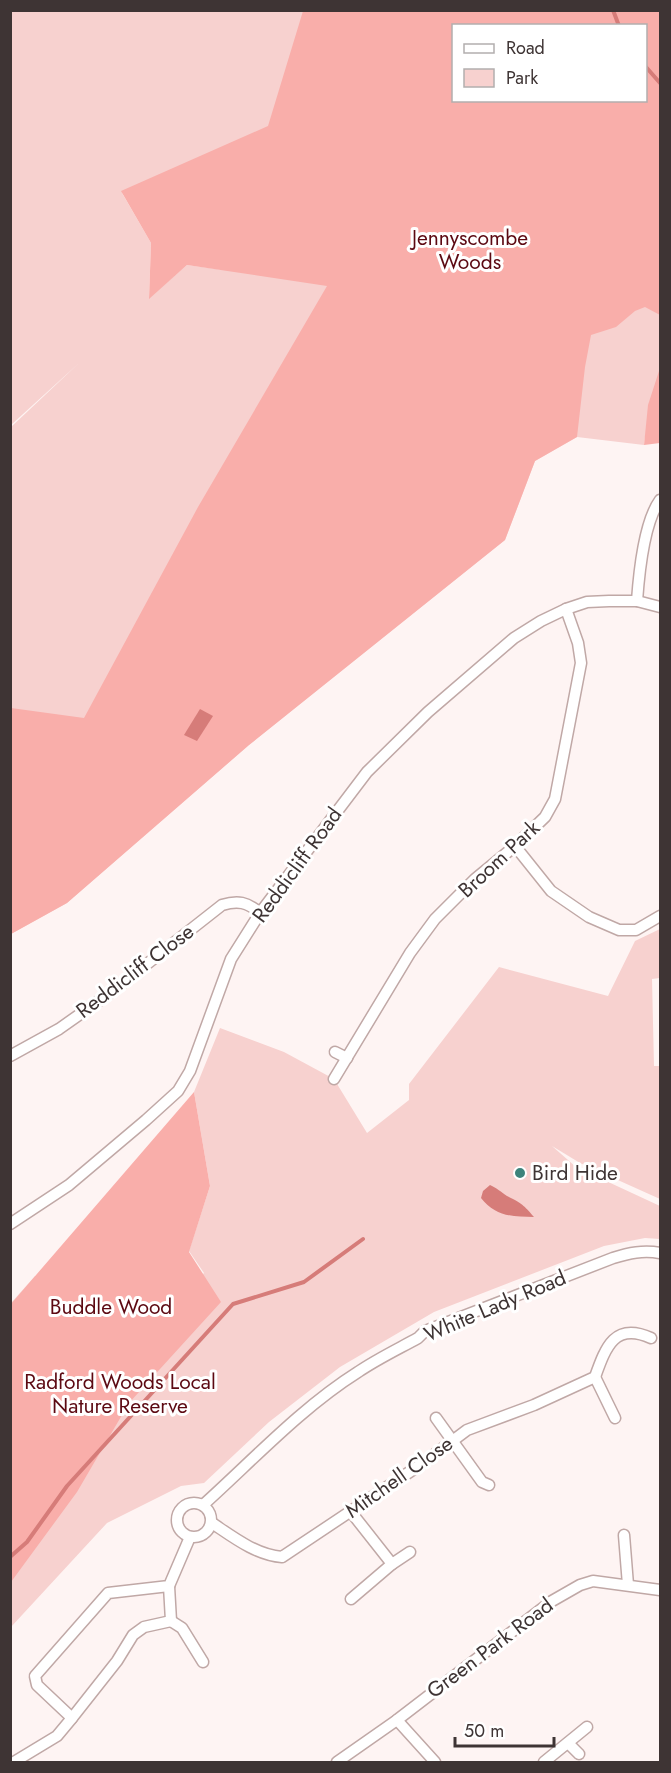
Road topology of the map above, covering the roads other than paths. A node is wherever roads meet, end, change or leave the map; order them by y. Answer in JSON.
{"nodes":[{"id":1,"x":660,"y":500,"type":"edge"},
{"id":2,"x":637,"y":601,"type":"junction"},
{"id":3,"x":660,"y":607,"type":"edge"},
{"id":4,"x":566,"y":609,"type":"junction"},
{"id":5,"x":514,"y":846,"type":"junction"},
{"id":6,"x":260,"y":913,"type":"junction"},
{"id":7,"x":660,"y":916,"type":"edge"},
{"id":8,"x":335,"y":1052,"type":"dead end"},
{"id":9,"x":10,"y":1056,"type":"edge"},
{"id":10,"x":347,"y":1058,"type":"junction"},
{"id":11,"x":334,"y":1079,"type":"dead end"},
{"id":12,"x":10,"y":1224,"type":"edge"},
{"id":13,"x":660,"y":1253,"type":"edge"},
{"id":14,"x":651,"y":1338,"type":"dead end"},
{"id":15,"x":595,"y":1377,"type":"junction"},
{"id":16,"x":436,"y":1418,"type":"dead end"},
{"id":17,"x":615,"y":1418,"type":"dead end"},
{"id":18,"x":452,"y":1441,"type":"junction"},
{"id":19,"x":489,"y":1485,"type":"dead end"},
{"id":20,"x":203,"y":1505,"type":"junction"},
{"id":21,"x":351,"y":1512,"type":"junction"},
{"id":22,"x":212,"y":1523,"type":"junction"},
{"id":23,"x":624,"y":1535,"type":"dead end"},
{"id":24,"x":190,"y":1537,"type":"junction"},
{"id":25,"x":410,"y":1552,"type":"dead end"},
{"id":26,"x":392,"y":1564,"type":"junction"},
{"id":27,"x":628,"y":1585,"type":"junction"},
{"id":28,"x":170,"y":1586,"type":"junction"},
{"id":29,"x":660,"y":1590,"type":"edge"},
{"id":30,"x":351,"y":1599,"type":"dead end"},
{"id":31,"x":171,"y":1621,"type":"junction"},
{"id":32,"x":203,"y":1662,"type":"dead end"},
{"id":33,"x":72,"y":1718,"type":"junction"},
{"id":34,"x":397,"y":1720,"type":"junction"},
{"id":35,"x":586,"y":1727,"type":"dead end"},
{"id":36,"x":568,"y":1743,"type":"junction"},
{"id":37,"x":579,"y":1754,"type":"dead end"},
{"id":38,"x":14,"y":1762,"type":"edge"},
{"id":39,"x":337,"y":1762,"type":"edge"},
{"id":40,"x":435,"y":1762,"type":"edge"},
{"id":41,"x":544,"y":1762,"type":"edge"}],
"edges":[{"from":1,"to":2,"type":"street"},
{"from":2,"to":3,"type":"street","name":"Reddicliff Road"},
{"from":2,"to":4,"type":"street","name":"Reddicliff Road"},
{"from":4,"to":5,"type":"street","name":"Broom Park"},
{"from":4,"to":6,"type":"street","name":"Reddicliff Road"},
{"from":5,"to":7,"type":"street"},
{"from":5,"to":10,"type":"street","name":"Broom Park"},
{"from":6,"to":9,"type":"street","name":"Reddicliff Close"},
{"from":6,"to":12,"type":"street","name":"Reddicliff Road"},
{"from":8,"to":10,"type":"street"},
{"from":10,"to":11,"type":"street","name":"Broom Park"},
{"from":13,"to":20,"type":"street","name":"White Lady Road"},
{"from":14,"to":15,"type":"street"},
{"from":15,"to":17,"type":"street"},
{"from":15,"to":18,"type":"street","name":"Mitchell Close"},
{"from":16,"to":18,"type":"street"},
{"from":18,"to":19,"type":"street"},
{"from":18,"to":21,"type":"street","name":"Mitchell Close"},
{"from":20,"to":22,"type":"street"},
{"from":20,"to":24,"type":"street","name":"White Lady Road"},
{"from":21,"to":22,"type":"street","name":"Mitchell Close"},
{"from":21,"to":26,"type":"street"},
{"from":22,"to":24,"type":"street"},
{"from":23,"to":27,"type":"street"},
{"from":24,"to":28,"type":"street"},
{"from":25,"to":26,"type":"street"},
{"from":26,"to":30,"type":"street"},
{"from":27,"to":29,"type":"street","name":"Green Park Road"},
{"from":27,"to":34,"type":"street","name":"Green Park Road"},
{"from":28,"to":31,"type":"street"},
{"from":28,"to":33,"type":"street"},
{"from":31,"to":32,"type":"street"},
{"from":31,"to":33,"type":"street"},
{"from":33,"to":38,"type":"street"},
{"from":34,"to":39,"type":"street","name":"Green Park Road"},
{"from":34,"to":40,"type":"street"},
{"from":35,"to":36,"type":"street"},
{"from":36,"to":37,"type":"street"},
{"from":36,"to":41,"type":"street"}]}
